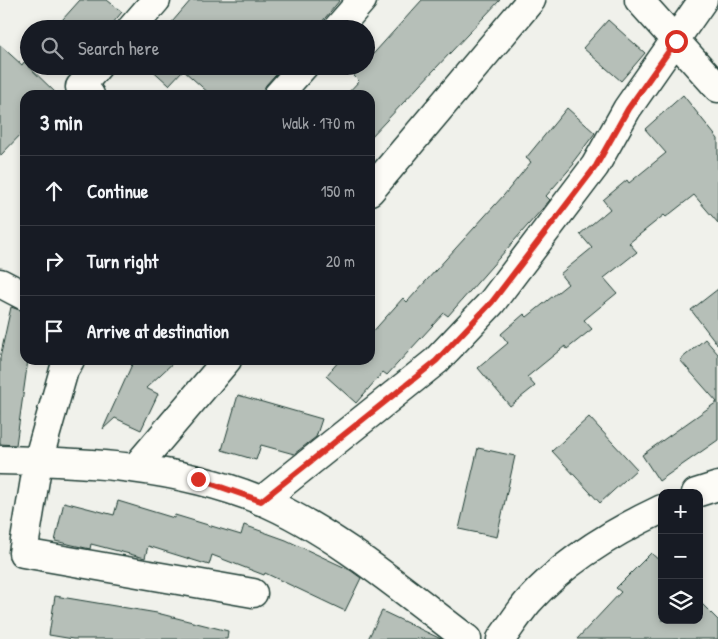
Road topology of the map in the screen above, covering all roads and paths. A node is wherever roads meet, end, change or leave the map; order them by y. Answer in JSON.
{"nodes":[{"id":1,"x":156,"y":0,"type":"edge"},
{"id":2,"x":362,"y":0,"type":"edge"},
{"id":3,"x":531,"y":0,"type":"edge"},
{"id":4,"x":639,"y":0,"type":"edge"},
{"id":5,"x":703,"y":0,"type":"edge"},
{"id":6,"x":139,"y":20,"type":"edge"},
{"id":7,"x":345,"y":20,"type":"edge"},
{"id":8,"x":676,"y":41,"type":"junction"},
{"id":9,"x":90,"y":75,"type":"edge"},
{"id":10,"x":296,"y":75,"type":"edge"},
{"id":11,"x":718,"y":88,"type":"edge"},
{"id":12,"x":84,"y":90,"type":"edge"},
{"id":13,"x":282,"y":90,"type":"edge"},
{"id":14,"x":375,"y":185,"type":"edge"},
{"id":15,"x":0,"y":283,"type":"edge"},
{"id":16,"x":20,"y":293,"type":"edge"},
{"id":17,"x":67,"y":365,"type":"edge"},
{"id":18,"x":223,"y":365,"type":"edge"},
{"id":19,"x":0,"y":460,"type":"edge"},
{"id":20,"x":38,"y":460,"type":"junction"},
{"id":21,"x":136,"y":467,"type":"junction"},
{"id":22,"x":718,"y":486,"type":"edge"},
{"id":23,"x":703,"y":491,"type":"edge"},
{"id":24,"x":261,"y":501,"type":"junction"},
{"id":25,"x":658,"y":511,"type":"edge"},
{"id":26,"x":253,"y":593,"type":"dead end"},
{"id":27,"x":467,"y":639,"type":"edge"},
{"id":28,"x":501,"y":639,"type":"edge"}],
"edges":[{"from":1,"to":6,"type":"street"},
{"from":2,"to":7,"type":"street"},
{"from":3,"to":14,"type":"street"},
{"from":4,"to":8,"type":"street"},
{"from":5,"to":8,"type":"street"},
{"from":8,"to":11,"type":"street"},
{"from":8,"to":24,"type":"street"},
{"from":9,"to":12,"type":"street"},
{"from":10,"to":13,"type":"street"},
{"from":15,"to":16,"type":"street"},
{"from":17,"to":20,"type":"street"},
{"from":18,"to":21,"type":"street"},
{"from":19,"to":20,"type":"street"},
{"from":20,"to":21,"type":"street"},
{"from":20,"to":26,"type":"street"},
{"from":21,"to":24,"type":"street"},
{"from":22,"to":23,"type":"street"},
{"from":24,"to":27,"type":"street"},
{"from":25,"to":28,"type":"street"}]}
